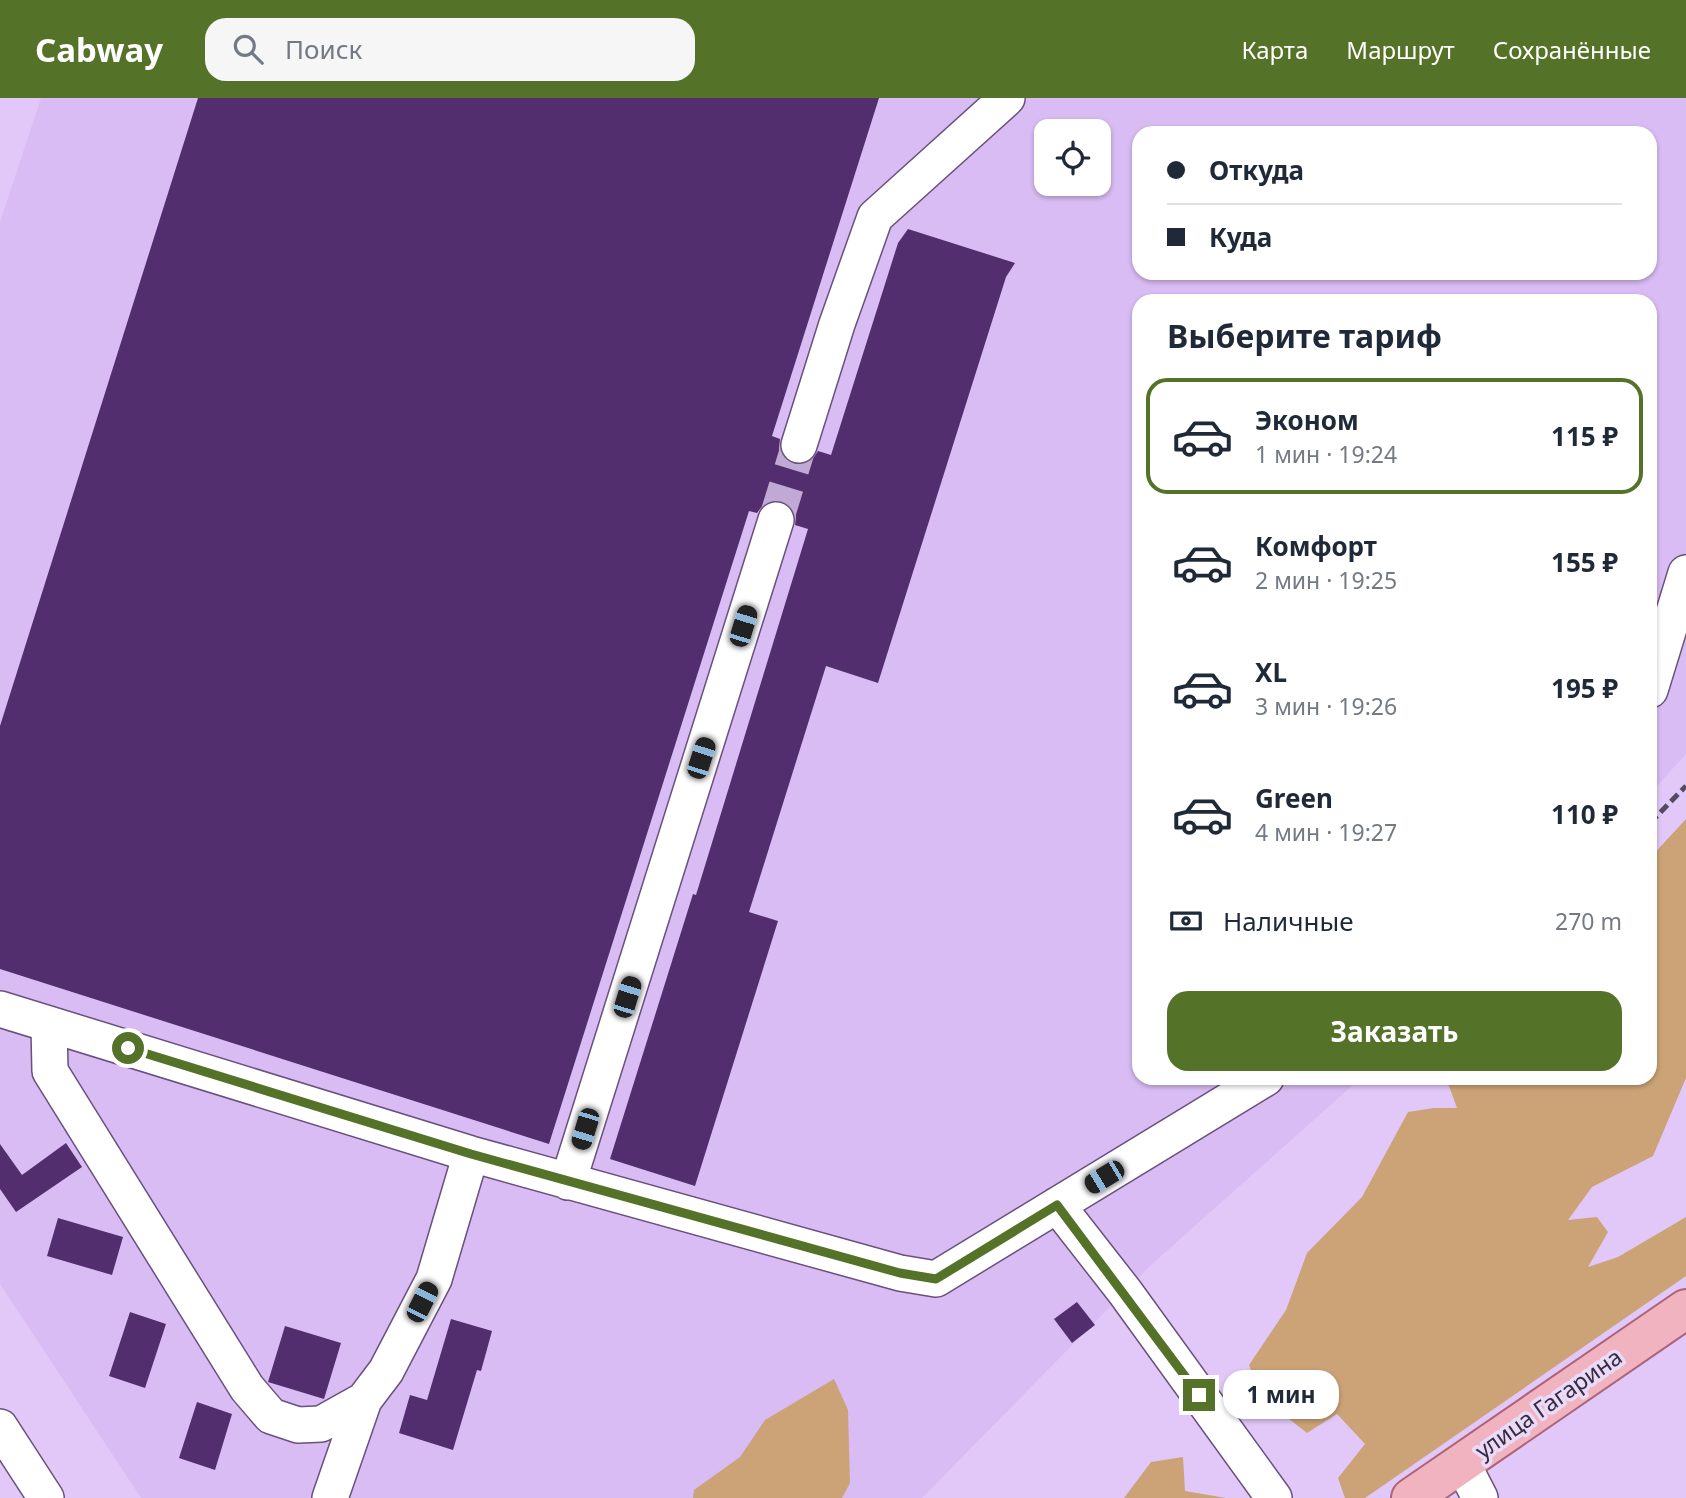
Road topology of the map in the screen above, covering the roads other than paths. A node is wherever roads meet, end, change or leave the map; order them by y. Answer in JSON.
{"nodes":[{"id":1,"x":1007,"y":98,"type":"edge"},
{"id":2,"x":799,"y":445,"type":"tunnel mouth"},
{"id":3,"x":776,"y":520,"type":"tunnel mouth"},
{"id":4,"x":1686,"y":573,"type":"edge"},
{"id":5,"x":1657,"y":667,"type":"edge"},
{"id":6,"x":0,"y":1009,"type":"edge"},
{"id":7,"x":48,"y":1024,"type":"junction"},
{"id":8,"x":1254,"y":1085,"type":"edge"},
{"id":9,"x":471,"y":1154,"type":"junction"},
{"id":10,"x":568,"y":1182,"type":"junction"},
{"id":11,"x":1057,"y":1205,"type":"junction"},
{"id":12,"x":1686,"y":1309,"type":"edge"},
{"id":13,"x":364,"y":1400,"type":"junction"},
{"id":14,"x":0,"y":1427,"type":"edge"},
{"id":15,"x":1462,"y":1462,"type":"junction"},
{"id":16,"x":46,"y":1498,"type":"edge"},
{"id":17,"x":330,"y":1498,"type":"edge"},
{"id":18,"x":1274,"y":1498,"type":"edge"},
{"id":19,"x":1411,"y":1498,"type":"edge"},
{"id":20,"x":1480,"y":1498,"type":"edge"}],
"edges":[{"from":1,"to":2,"type":"street"},
{"from":3,"to":10,"type":"street"},
{"from":4,"to":5,"type":"street"},
{"from":6,"to":7,"type":"street"},
{"from":7,"to":9,"type":"street"},
{"from":7,"to":13,"type":"street"},
{"from":8,"to":11,"type":"street"},
{"from":9,"to":10,"type":"street"},
{"from":9,"to":13,"type":"street"},
{"from":10,"to":11,"type":"street"},
{"from":11,"to":18,"type":"street"},
{"from":12,"to":15,"type":"main road","name":"улица Гагарина"},
{"from":13,"to":17,"type":"street"},
{"from":14,"to":16,"type":"street"},
{"from":15,"to":19,"type":"main road","name":"улица Гагарина"},
{"from":15,"to":20,"type":"street"}]}
